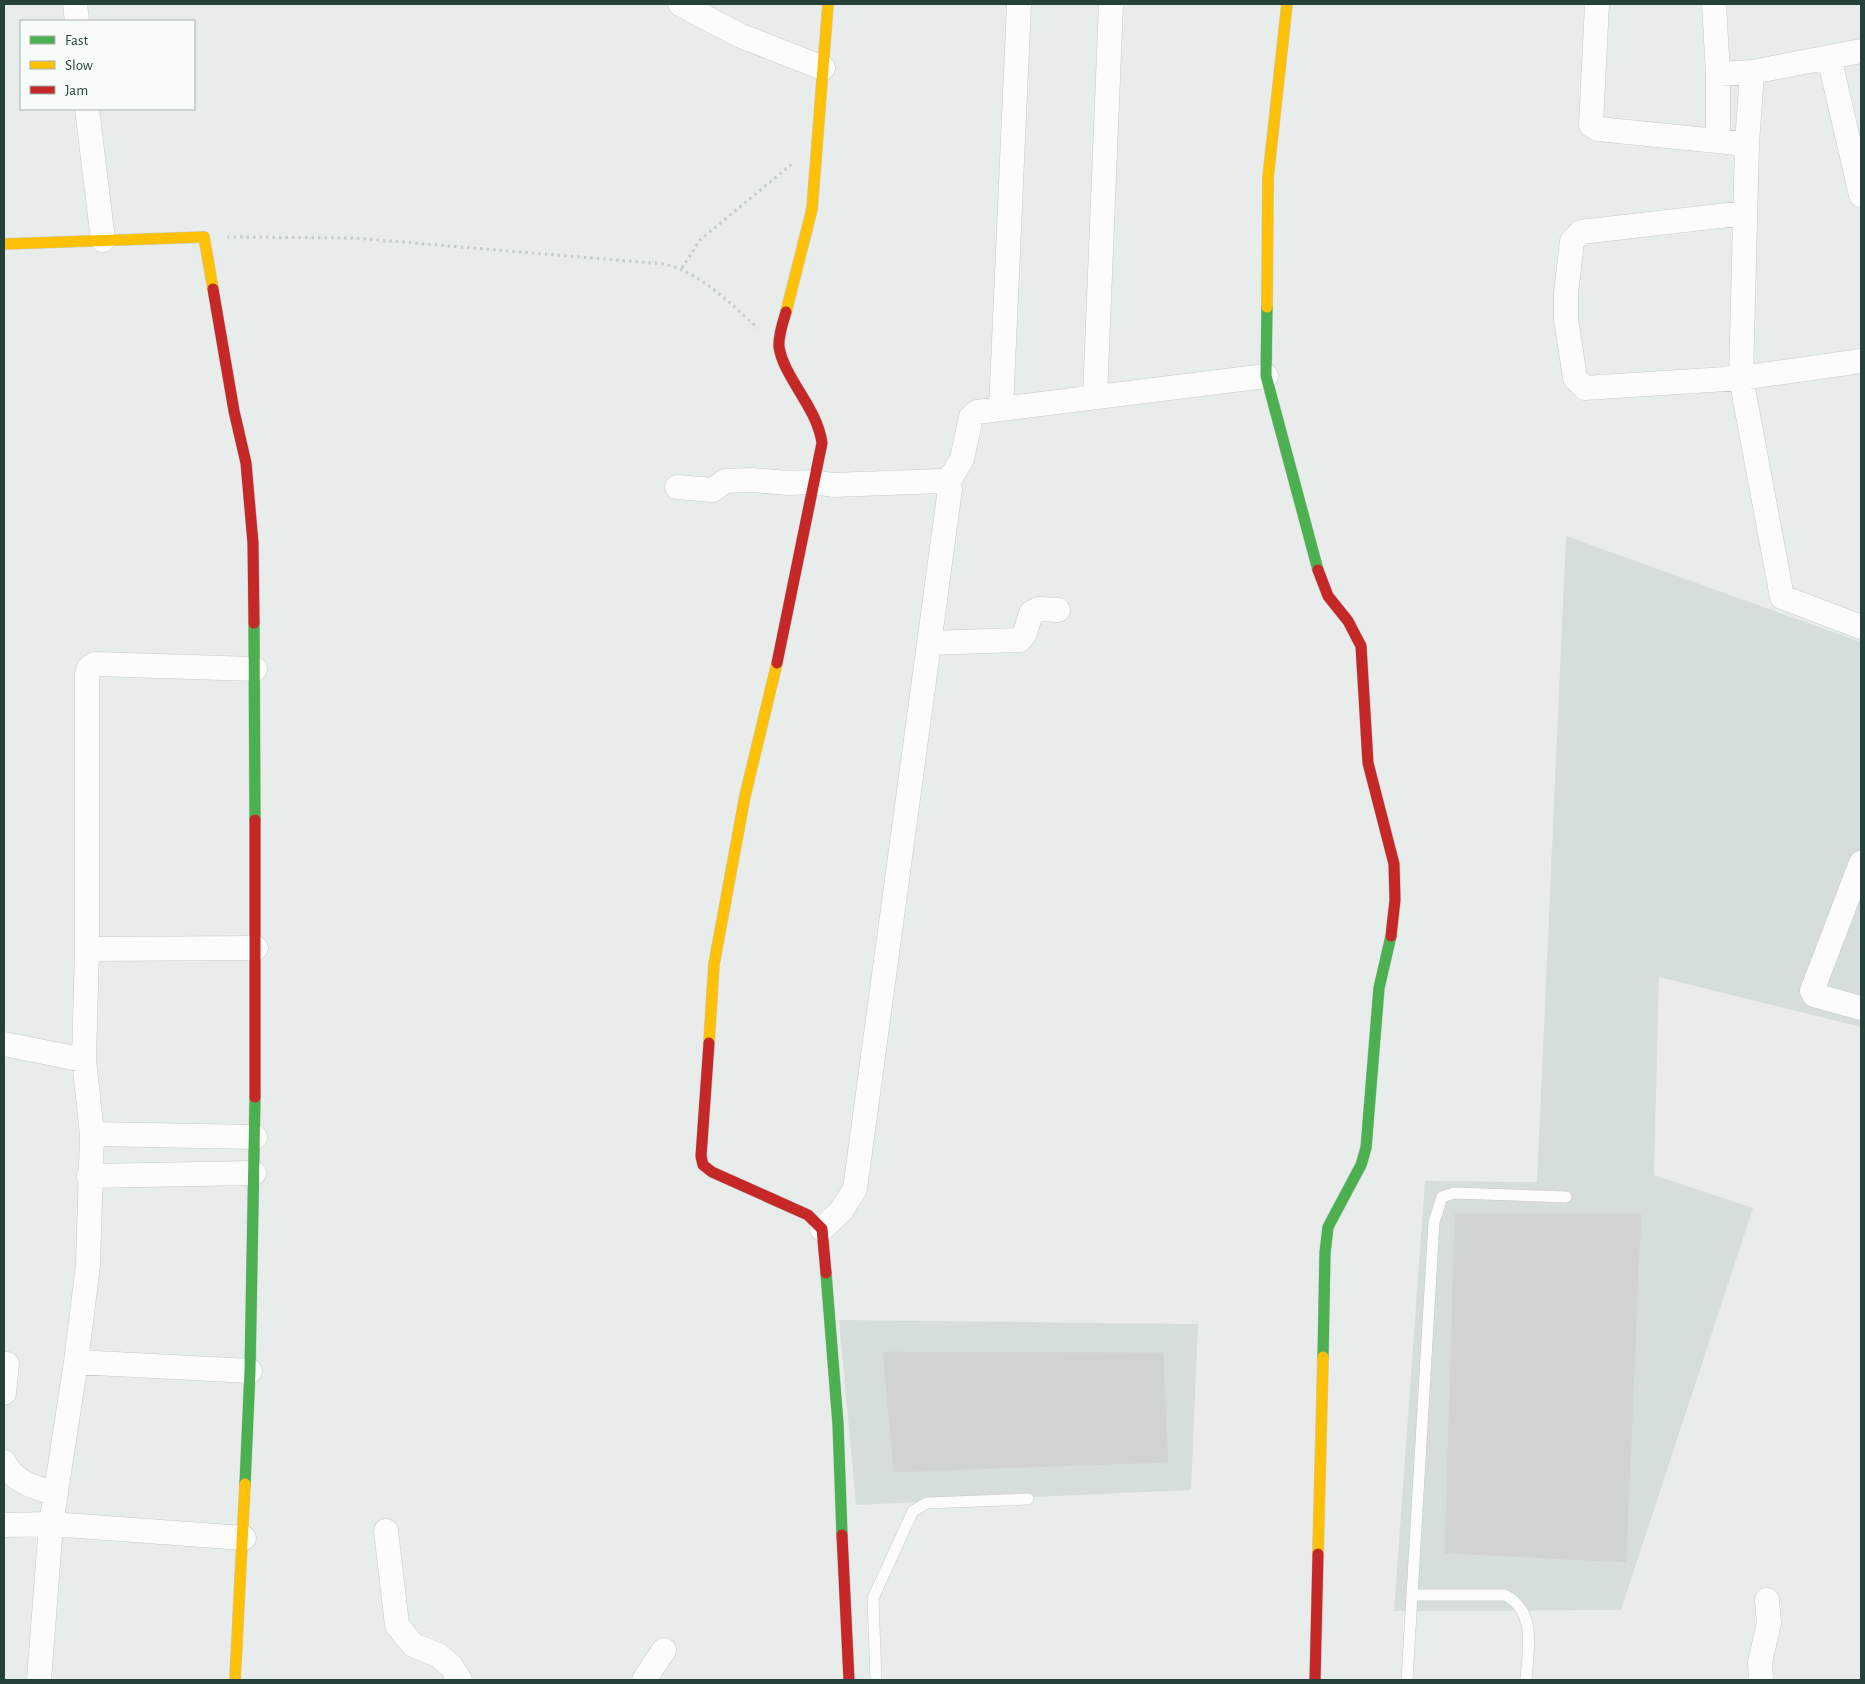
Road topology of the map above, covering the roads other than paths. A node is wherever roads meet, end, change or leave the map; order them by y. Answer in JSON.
{"nodes":[{"id":1,"x":75,"y":4,"type":"edge"},
{"id":2,"x":680,"y":4,"type":"edge"},
{"id":3,"x":828,"y":4,"type":"edge"},
{"id":4,"x":1020,"y":4,"type":"edge"},
{"id":5,"x":1111,"y":4,"type":"edge"},
{"id":6,"x":1287,"y":4,"type":"edge"},
{"id":7,"x":1597,"y":4,"type":"edge"},
{"id":8,"x":1714,"y":4,"type":"edge"},
{"id":9,"x":77,"y":20,"type":"edge"},
{"id":10,"x":1861,"y":51,"type":"edge"},
{"id":11,"x":1828,"y":57,"type":"junction"},
{"id":12,"x":823,"y":68,"type":"junction"},
{"id":13,"x":1752,"y":72,"type":"junction"},
{"id":14,"x":1718,"y":74,"type":"junction"},
{"id":15,"x":87,"y":110,"type":"edge"},
{"id":16,"x":1718,"y":141,"type":"junction"},
{"id":17,"x":1747,"y":144,"type":"junction"},
{"id":18,"x":1861,"y":195,"type":"edge"},
{"id":19,"x":1746,"y":213,"type":"junction"},
{"id":20,"x":103,"y":240,"type":"junction"},
{"id":21,"x":4,"y":244,"type":"edge"},
{"id":22,"x":1861,"y":361,"type":"edge"},
{"id":23,"x":1266,"y":376,"type":"junction"},
{"id":24,"x":1741,"y":378,"type":"junction"},
{"id":25,"x":1095,"y":397,"type":"junction"},
{"id":26,"x":1001,"y":409,"type":"junction"},
{"id":27,"x":814,"y":482,"type":"junction"},
{"id":28,"x":947,"y":484,"type":"junction"},
{"id":29,"x":677,"y":487,"type":"dead end"},
{"id":30,"x":1058,"y":610,"type":"dead end"},
{"id":31,"x":1861,"y":627,"type":"edge"},
{"id":32,"x":930,"y":643,"type":"junction"},
{"id":33,"x":255,"y":668,"type":"junction"},
{"id":34,"x":1861,"y":862,"type":"edge"},
{"id":35,"x":256,"y":948,"type":"junction"},
{"id":36,"x":87,"y":949,"type":"junction"},
{"id":37,"x":1861,"y":1008,"type":"edge"},
{"id":38,"x":4,"y":1044,"type":"edge"},
{"id":39,"x":84,"y":1060,"type":"junction"},
{"id":40,"x":92,"y":1134,"type":"junction"},
{"id":41,"x":254,"y":1136,"type":"junction"},
{"id":42,"x":254,"y":1173,"type":"junction"},
{"id":43,"x":89,"y":1176,"type":"junction"},
{"id":44,"x":1566,"y":1197,"type":"dead end"},
{"id":45,"x":822,"y":1229,"type":"junction"},
{"id":46,"x":76,"y":1362,"type":"junction"},
{"id":47,"x":7,"y":1364,"type":"dead end"},
{"id":48,"x":250,"y":1371,"type":"junction"},
{"id":49,"x":4,"y":1393,"type":"edge"},
{"id":50,"x":4,"y":1462,"type":"edge"},
{"id":51,"x":56,"y":1494,"type":"junction"},
{"id":52,"x":1028,"y":1498,"type":"dead end"},
{"id":53,"x":51,"y":1524,"type":"junction"},
{"id":54,"x":4,"y":1525,"type":"edge"},
{"id":55,"x":386,"y":1531,"type":"dead end"},
{"id":56,"x":244,"y":1538,"type":"junction"},
{"id":57,"x":1412,"y":1595,"type":"junction"},
{"id":58,"x":1767,"y":1600,"type":"dead end"},
{"id":59,"x":664,"y":1650,"type":"dead end"},
{"id":60,"x":39,"y":1680,"type":"edge"},
{"id":61,"x":235,"y":1680,"type":"edge"},
{"id":62,"x":460,"y":1680,"type":"edge"},
{"id":63,"x":644,"y":1680,"type":"edge"},
{"id":64,"x":849,"y":1680,"type":"edge"},
{"id":65,"x":876,"y":1680,"type":"edge"},
{"id":66,"x":1315,"y":1680,"type":"edge"},
{"id":67,"x":1407,"y":1680,"type":"edge"},
{"id":68,"x":1526,"y":1680,"type":"edge"},
{"id":69,"x":1761,"y":1680,"type":"edge"}],
"edges":[{"from":1,"to":9,"type":"street"},
{"from":2,"to":12,"type":"street"},
{"from":3,"to":12,"type":"street"},
{"from":4,"to":26,"type":"street"},
{"from":5,"to":25,"type":"street"},
{"from":6,"to":23,"type":"street"},
{"from":7,"to":16,"type":"street"},
{"from":8,"to":14,"type":"street"},
{"from":10,"to":11,"type":"street"},
{"from":11,"to":13,"type":"street"},
{"from":11,"to":18,"type":"street"},
{"from":12,"to":27,"type":"street"},
{"from":13,"to":14,"type":"street"},
{"from":13,"to":17,"type":"street"},
{"from":14,"to":16,"type":"street"},
{"from":15,"to":20,"type":"street"},
{"from":16,"to":17,"type":"street"},
{"from":17,"to":19,"type":"street"},
{"from":19,"to":24,"type":"street"},
{"from":19,"to":24,"type":"street"},
{"from":20,"to":21,"type":"street"},
{"from":20,"to":33,"type":"street"},
{"from":22,"to":24,"type":"street"},
{"from":23,"to":25,"type":"street"},
{"from":23,"to":66,"type":"street"},
{"from":24,"to":31,"type":"street"},
{"from":25,"to":26,"type":"street"},
{"from":26,"to":28,"type":"street"},
{"from":27,"to":28,"type":"street"},
{"from":27,"to":29,"type":"street"},
{"from":27,"to":45,"type":"street"},
{"from":28,"to":32,"type":"street"},
{"from":30,"to":32,"type":"street"},
{"from":32,"to":45,"type":"street"},
{"from":33,"to":35,"type":"street"},
{"from":33,"to":36,"type":"street"},
{"from":34,"to":37,"type":"street"},
{"from":35,"to":36,"type":"street"},
{"from":35,"to":41,"type":"street"},
{"from":36,"to":39,"type":"street"},
{"from":38,"to":39,"type":"street"},
{"from":39,"to":40,"type":"street"},
{"from":40,"to":41,"type":"street"},
{"from":40,"to":43,"type":"street"},
{"from":41,"to":42,"type":"street"},
{"from":42,"to":43,"type":"street"},
{"from":42,"to":48,"type":"street"},
{"from":43,"to":46,"type":"street"},
{"from":44,"to":57,"type":"lane"},
{"from":45,"to":64,"type":"street"},
{"from":46,"to":48,"type":"street"},
{"from":46,"to":51,"type":"street"},
{"from":47,"to":49,"type":"street"},
{"from":48,"to":56,"type":"street"},
{"from":50,"to":51,"type":"street"},
{"from":51,"to":53,"type":"street"},
{"from":52,"to":65,"type":"lane"},
{"from":53,"to":54,"type":"street"},
{"from":53,"to":56,"type":"street"},
{"from":53,"to":60,"type":"street"},
{"from":55,"to":62,"type":"street"},
{"from":56,"to":61,"type":"street"},
{"from":57,"to":67,"type":"lane"},
{"from":57,"to":68,"type":"lane"},
{"from":58,"to":69,"type":"street"},
{"from":59,"to":63,"type":"street"}]}
